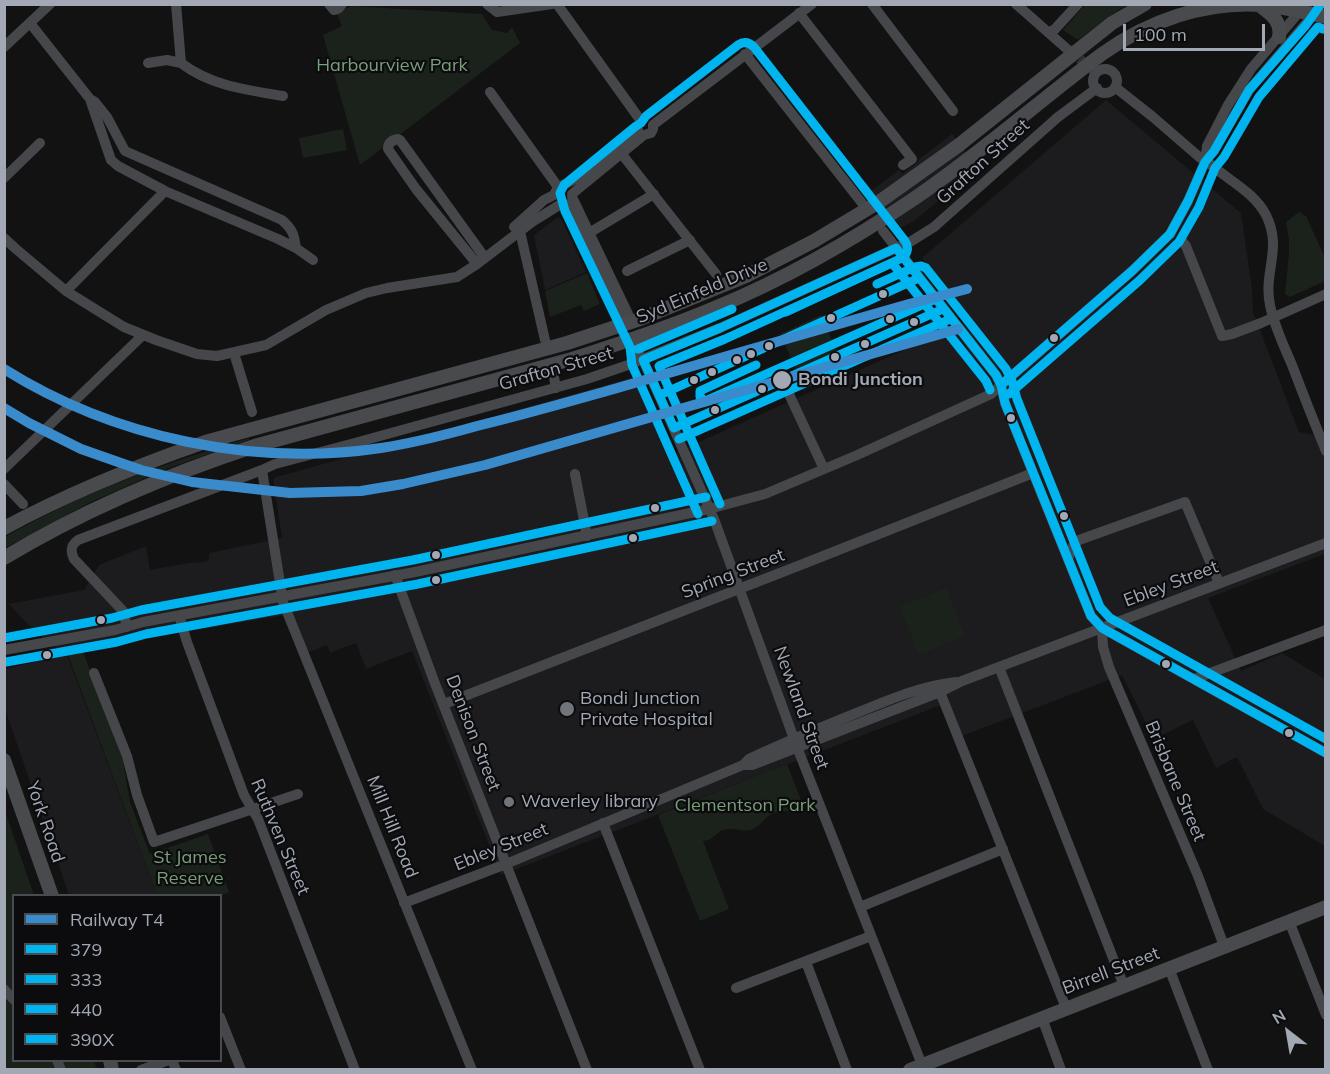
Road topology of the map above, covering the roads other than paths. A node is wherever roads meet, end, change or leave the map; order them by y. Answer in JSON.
{"nodes":[{"id":1,"x":50,"y":4,"type":"edge"},
{"id":2,"x":176,"y":4,"type":"edge"},
{"id":3,"x":329,"y":4,"type":"edge"},
{"id":4,"x":342,"y":4,"type":"edge"},
{"id":5,"x":487,"y":4,"type":"edge"},
{"id":6,"x":552,"y":4,"type":"edge"},
{"id":7,"x":557,"y":4,"type":"edge"},
{"id":8,"x":812,"y":4,"type":"edge"},
{"id":9,"x":872,"y":4,"type":"edge"},
{"id":10,"x":1016,"y":4,"type":"edge"},
{"id":11,"x":1078,"y":4,"type":"edge"},
{"id":12,"x":1145,"y":4,"type":"edge"},
{"id":13,"x":1259,"y":5,"type":"edge"},
{"id":14,"x":1313,"y":10,"type":"edge"},
{"id":15,"x":799,"y":13,"type":"junction"},
{"id":16,"x":30,"y":23,"type":"junction"},
{"id":17,"x":1049,"y":33,"type":"junction"},
{"id":18,"x":1279,"y":37,"type":"junction"},
{"id":19,"x":4,"y":48,"type":"edge"},
{"id":20,"x":1067,"y":49,"type":"tunnel mouth"},
{"id":21,"x":745,"y":54,"type":"junction"},
{"id":22,"x":148,"y":63,"type":"dead end"},
{"id":23,"x":181,"y":63,"type":"junction"},
{"id":24,"x":1115,"y":87,"type":"junction"},
{"id":25,"x":1096,"y":88,"type":"junction"},
{"id":26,"x":490,"y":92,"type":"dead end"},
{"id":27,"x":282,"y":96,"type":"dead end"},
{"id":28,"x":90,"y":99,"type":"junction"},
{"id":29,"x":953,"y":111,"type":"dead end"},
{"id":30,"x":641,"y":129,"type":"junction"},
{"id":31,"x":40,"y":143,"type":"dead end"},
{"id":32,"x":620,"y":150,"type":"junction"},
{"id":33,"x":1205,"y":162,"type":"junction"},
{"id":34,"x":903,"y":165,"type":"dead end"},
{"id":35,"x":4,"y":178,"type":"edge"},
{"id":36,"x":558,"y":189,"type":"junction"},
{"id":37,"x":165,"y":191,"type":"junction"},
{"id":38,"x":654,"y":194,"type":"junction"},
{"id":39,"x":568,"y":200,"type":"junction"},
{"id":40,"x":862,"y":203,"type":"dead end"},
{"id":41,"x":519,"y":227,"type":"junction"},
{"id":42,"x":883,"y":231,"type":"dead end"},
{"id":43,"x":589,"y":233,"type":"junction"},
{"id":44,"x":4,"y":238,"type":"edge"},
{"id":45,"x":690,"y":240,"type":"junction"},
{"id":46,"x":1181,"y":240,"type":"dead end"},
{"id":47,"x":296,"y":248,"type":"junction"},
{"id":48,"x":896,"y":248,"type":"junction"},
{"id":49,"x":479,"y":259,"type":"junction"},
{"id":50,"x":313,"y":260,"type":"dead end"},
{"id":51,"x":627,"y":271,"type":"dead end"},
{"id":52,"x":716,"y":274,"type":"dead end"},
{"id":53,"x":66,"y":291,"type":"junction"},
{"id":54,"x":1326,"y":294,"type":"edge"},
{"id":55,"x":1273,"y":317,"type":"junction"},
{"id":56,"x":143,"y":335,"type":"junction"},
{"id":57,"x":545,"y":340,"type":"dead end"},
{"id":58,"x":638,"y":347,"type":"tunnel mouth"},
{"id":59,"x":234,"y":353,"type":"junction"},
{"id":60,"x":643,"y":360,"type":"junction"},
{"id":61,"x":553,"y":372,"type":"dead end"},
{"id":62,"x":1001,"y":385,"type":"junction"},
{"id":63,"x":556,"y":388,"type":"junction"},
{"id":64,"x":788,"y":392,"type":"dead end"},
{"id":65,"x":252,"y":412,"type":"dead end"},
{"id":66,"x":1313,"y":420,"type":"junction"},
{"id":67,"x":1326,"y":427,"type":"edge"},
{"id":68,"x":1325,"y":444,"type":"edge"},
{"id":69,"x":4,"y":469,"type":"edge"},
{"id":70,"x":825,"y":469,"type":"junction"},
{"id":71,"x":262,"y":470,"type":"junction"},
{"id":72,"x":1033,"y":473,"type":"junction"},
{"id":73,"x":575,"y":474,"type":"dead end"},
{"id":74,"x":4,"y":484,"type":"edge"},
{"id":75,"x":23,"y":504,"type":"dead end"},
{"id":76,"x":709,"y":508,"type":"junction"},
{"id":77,"x":4,"y":528,"type":"edge"},
{"id":78,"x":587,"y":536,"type":"junction"},
{"id":79,"x":1326,"y":543,"type":"edge"},
{"id":80,"x":4,"y":558,"type":"edge"},
{"id":81,"x":1068,"y":559,"type":"junction"},
{"id":82,"x":395,"y":575,"type":"junction"},
{"id":83,"x":1219,"y":584,"type":"junction"},
{"id":84,"x":740,"y":588,"type":"junction"},
{"id":85,"x":282,"y":598,"type":"junction"},
{"id":86,"x":179,"y":616,"type":"junction"},
{"id":87,"x":127,"y":627,"type":"junction"},
{"id":88,"x":1102,"y":628,"type":"junction"},
{"id":89,"x":1326,"y":630,"type":"edge"},
{"id":90,"x":4,"y":650,"type":"edge"},
{"id":91,"x":999,"y":667,"type":"junction"},
{"id":92,"x":94,"y":673,"type":"dead end"},
{"id":93,"x":1194,"y":679,"type":"junction"},
{"id":94,"x":962,"y":681,"type":"junction"},
{"id":95,"x":940,"y":692,"type":"junction"},
{"id":96,"x":444,"y":704,"type":"junction"},
{"id":97,"x":795,"y":742,"type":"junction"},
{"id":98,"x":1326,"y":753,"type":"edge"},
{"id":99,"x":4,"y":760,"type":"edge"},
{"id":100,"x":298,"y":794,"type":"dead end"},
{"id":101,"x":252,"y":809,"type":"junction"},
{"id":102,"x":603,"y":823,"type":"junction"},
{"id":103,"x":1003,"y":849,"type":"junction"},
{"id":104,"x":506,"y":864,"type":"junction"},
{"id":105,"x":51,"y":894,"type":"edge"},
{"id":106,"x":404,"y":903,"type":"junction"},
{"id":107,"x":860,"y":907,"type":"junction"},
{"id":108,"x":1326,"y":907,"type":"edge"},
{"id":109,"x":1289,"y":921,"type":"junction"},
{"id":110,"x":871,"y":936,"type":"junction"},
{"id":111,"x":1224,"y":946,"type":"junction"},
{"id":112,"x":806,"y":962,"type":"junction"},
{"id":113,"x":1169,"y":969,"type":"junction"},
{"id":114,"x":1124,"y":986,"type":"junction"},
{"id":115,"x":736,"y":988,"type":"dead end"},
{"id":116,"x":1066,"y":1008,"type":"junction"},
{"id":117,"x":1326,"y":1015,"type":"edge"},
{"id":118,"x":1042,"y":1018,"type":"junction"},
{"id":119,"x":225,"y":1040,"type":"edge"},
{"id":120,"x":164,"y":1062,"type":"edge"},
{"id":121,"x":918,"y":1068,"type":"edge"},
{"id":122,"x":141,"y":1070,"type":"edge"},
{"id":123,"x":241,"y":1070,"type":"edge"},
{"id":124,"x":355,"y":1070,"type":"edge"},
{"id":125,"x":472,"y":1070,"type":"edge"},
{"id":126,"x":587,"y":1070,"type":"edge"},
{"id":127,"x":700,"y":1070,"type":"edge"},
{"id":128,"x":847,"y":1070,"type":"edge"},
{"id":129,"x":1061,"y":1070,"type":"edge"},
{"id":130,"x":1208,"y":1070,"type":"edge"}],
"edges":[{"from":1,"to":16,"type":"street"},
{"from":2,"to":23,"type":"street"},
{"from":3,"to":4,"type":"street"},
{"from":5,"to":6,"type":"street"},
{"from":7,"to":30,"type":"street"},
{"from":8,"to":15,"type":"street"},
{"from":9,"to":29,"type":"street"},
{"from":10,"to":17,"type":"street"},
{"from":11,"to":17,"type":"street"},
{"from":12,"to":77,"type":"main road","name":"Syd Einfeld Drive"},
{"from":13,"to":14,"type":"main road","name":"Syd Einfeld Drive"},
{"from":13,"to":18,"type":"main road"},
{"from":13,"to":80,"type":"main road","name":"Syd Einfeld Drive"},
{"from":14,"to":18,"type":"street"},
{"from":14,"to":33,"type":"street"},
{"from":15,"to":21,"type":"street"},
{"from":15,"to":34,"type":"street"},
{"from":16,"to":19,"type":"street"},
{"from":16,"to":28,"type":"street"},
{"from":17,"to":20,"type":"street"},
{"from":18,"to":33,"type":"street"},
{"from":21,"to":30,"type":"street"},
{"from":21,"to":40,"type":"street"},
{"from":22,"to":23,"type":"street"},
{"from":23,"to":27,"type":"street"},
{"from":24,"to":25,"type":"street"},
{"from":24,"to":25,"type":"street"},
{"from":24,"to":33,"type":"street"},
{"from":25,"to":48,"type":"street","name":"Grafton Street"},
{"from":26,"to":36,"type":"street"},
{"from":28,"to":37,"type":"street"},
{"from":28,"to":47,"type":"street"},
{"from":30,"to":32,"type":"street"},
{"from":31,"to":35,"type":"street"},
{"from":32,"to":36,"type":"street"},
{"from":32,"to":38,"type":"street"},
{"from":32,"to":39,"type":"street"},
{"from":33,"to":55,"type":"street"},
{"from":33,"to":62,"type":"street"},
{"from":36,"to":39,"type":"street"},
{"from":36,"to":39,"type":"street"},
{"from":36,"to":41,"type":"street"},
{"from":37,"to":47,"type":"street"},
{"from":37,"to":53,"type":"street"},
{"from":38,"to":43,"type":"street"},
{"from":38,"to":45,"type":"street"},
{"from":39,"to":41,"type":"street"},
{"from":39,"to":43,"type":"street"},
{"from":39,"to":43,"type":"street"},
{"from":41,"to":49,"type":"street"},
{"from":41,"to":57,"type":"street"},
{"from":42,"to":48,"type":"street"},
{"from":44,"to":53,"type":"street"},
{"from":45,"to":51,"type":"street"},
{"from":45,"to":52,"type":"street"},
{"from":46,"to":55,"type":"street"},
{"from":47,"to":50,"type":"street"},
{"from":48,"to":60,"type":"street","name":"Grafton Street"},
{"from":48,"to":62,"type":"street"},
{"from":49,"to":49,"type":"street"},
{"from":49,"to":59,"type":"street"},
{"from":53,"to":56,"type":"street"},
{"from":54,"to":55,"type":"street"},
{"from":55,"to":66,"type":"street"},
{"from":56,"to":59,"type":"street"},
{"from":56,"to":69,"type":"street"},
{"from":58,"to":60,"type":"street","name":"Newland Street"},
{"from":59,"to":65,"type":"street"},
{"from":60,"to":63,"type":"street","name":"Grafton Street"},
{"from":60,"to":76,"type":"street","name":"Newland Street"},
{"from":61,"to":63,"type":"street"},
{"from":62,"to":70,"type":"street"},
{"from":62,"to":72,"type":"street"},
{"from":63,"to":71,"type":"street","name":"Grafton Street"},
{"from":64,"to":70,"type":"street"},
{"from":66,"to":67,"type":"street"},
{"from":66,"to":68,"type":"street"},
{"from":70,"to":76,"type":"street"},
{"from":71,"to":85,"type":"street","name":"Mill Hill Road"},
{"from":71,"to":87,"type":"street","name":"Grafton Street"},
{"from":72,"to":81,"type":"street"},
{"from":72,"to":84,"type":"street","name":"Spring Street"},
{"from":73,"to":78,"type":"street"},
{"from":74,"to":75,"type":"street"},
{"from":76,"to":78,"type":"street"},
{"from":76,"to":84,"type":"street","name":"Newland Street"},
{"from":78,"to":82,"type":"street"},
{"from":79,"to":83,"type":"street","name":"Ebley Street"},
{"from":81,"to":83,"type":"street"},
{"from":81,"to":88,"type":"street"},
{"from":82,"to":85,"type":"street"},
{"from":82,"to":96,"type":"street","name":"Denison Street"},
{"from":83,"to":88,"type":"street","name":"Ebley Street"},
{"from":84,"to":96,"type":"street","name":"Spring Street"},
{"from":84,"to":97,"type":"street","name":"Newland Street"},
{"from":85,"to":86,"type":"street"},
{"from":85,"to":106,"type":"street","name":"Mill Hill Road"},
{"from":86,"to":87,"type":"street"},
{"from":86,"to":101,"type":"street","name":"Ruthven Street"},
{"from":87,"to":90,"type":"street"},
{"from":88,"to":91,"type":"street","name":"Ebley Street"},
{"from":88,"to":93,"type":"street"},
{"from":88,"to":111,"type":"street","name":"Brisbane Street"},
{"from":89,"to":93,"type":"street"},
{"from":91,"to":94,"type":"street","name":"Ebley Street"},
{"from":91,"to":114,"type":"street"},
{"from":92,"to":101,"type":"street"},
{"from":93,"to":98,"type":"street"},
{"from":94,"to":95,"type":"street","name":"Ebley Street"},
{"from":94,"to":97,"type":"street","name":"Ebley Street"},
{"from":95,"to":97,"type":"street","name":"Ebley Street"},
{"from":95,"to":103,"type":"street"},
{"from":96,"to":104,"type":"street","name":"Denison Street"},
{"from":97,"to":102,"type":"street","name":"Ebley Street"},
{"from":97,"to":107,"type":"street","name":"Newland Street"},
{"from":99,"to":105,"type":"main road","name":"York Road"},
{"from":100,"to":101,"type":"street"},
{"from":101,"to":124,"type":"street","name":"Ruthven Street"},
{"from":102,"to":104,"type":"street","name":"Ebley Street"},
{"from":102,"to":127,"type":"street"},
{"from":103,"to":107,"type":"street"},
{"from":103,"to":116,"type":"street"},
{"from":104,"to":106,"type":"street","name":"Ebley Street"},
{"from":104,"to":126,"type":"street","name":"Denison Street"},
{"from":106,"to":125,"type":"street","name":"Mill Hill Road"},
{"from":107,"to":110,"type":"street","name":"Newland Street"},
{"from":108,"to":109,"type":"main road","name":"Birrell Street"},
{"from":109,"to":111,"type":"main road","name":"Birrell Street"},
{"from":109,"to":117,"type":"street"},
{"from":110,"to":112,"type":"street"},
{"from":110,"to":121,"type":"street","name":"Newland Street"},
{"from":111,"to":113,"type":"main road","name":"Birrell Street"},
{"from":112,"to":115,"type":"street"},
{"from":112,"to":128,"type":"street"},
{"from":113,"to":114,"type":"main road","name":"Birrell Street"},
{"from":113,"to":130,"type":"street"},
{"from":114,"to":116,"type":"main road","name":"Birrell Street"},
{"from":116,"to":118,"type":"main road","name":"Birrell Street"},
{"from":118,"to":121,"type":"main road","name":"Birrell Street"},
{"from":118,"to":129,"type":"street"},
{"from":119,"to":123,"type":"street"},
{"from":120,"to":122,"type":"street"}]}
